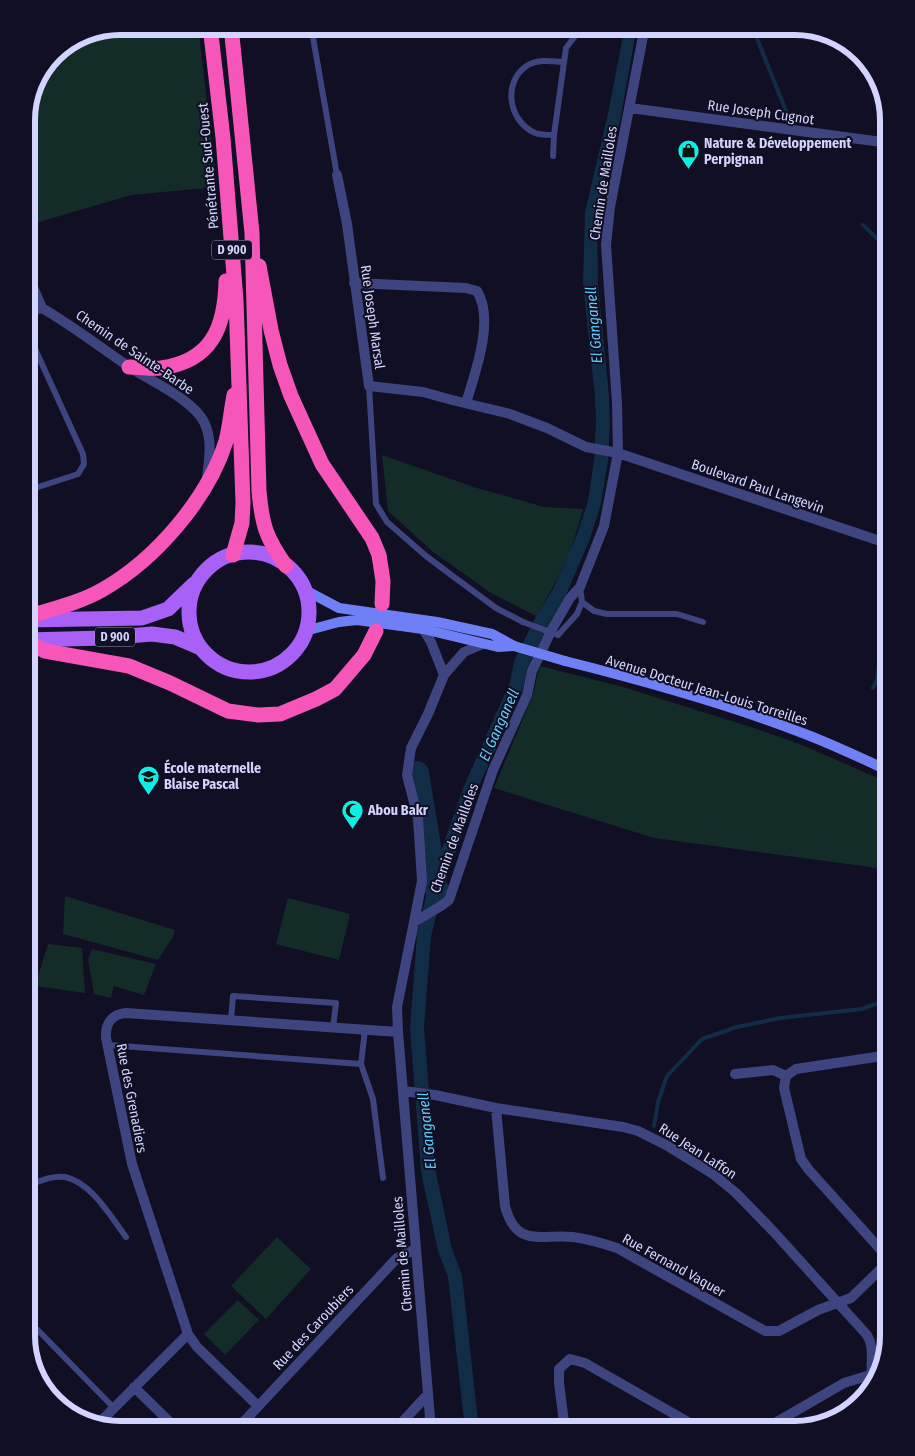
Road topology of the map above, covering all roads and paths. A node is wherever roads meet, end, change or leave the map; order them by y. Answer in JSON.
{"nodes":[{"id":1,"x":211,"y":35,"type":"edge"},
{"id":2,"x":232,"y":35,"type":"edge"},
{"id":3,"x":313,"y":35,"type":"edge"},
{"id":4,"x":576,"y":35,"type":"edge"},
{"id":5,"x":643,"y":35,"type":"edge"},
{"id":6,"x":563,"y":62,"type":"junction"},
{"id":7,"x":630,"y":108,"type":"junction"},
{"id":8,"x":554,"y":135,"type":"junction"},
{"id":9,"x":880,"y":142,"type":"edge"},
{"id":10,"x":553,"y":156,"type":"dead end"},
{"id":11,"x":337,"y":175,"type":"joint"},
{"id":12,"x":227,"y":198,"type":"junction"},
{"id":13,"x":252,"y":233,"type":"junction"},
{"id":14,"x":354,"y":283,"type":"junction"},
{"id":15,"x":35,"y":292,"type":"edge"},
{"id":16,"x":42,"y":308,"type":"junction"},
{"id":17,"x":35,"y":310,"type":"edge"},
{"id":18,"x":35,"y":349,"type":"edge"},
{"id":19,"x":239,"y":362,"type":"junction"},
{"id":20,"x":130,"y":367,"type":"junction"},
{"id":21,"x":369,"y":386,"type":"junction"},
{"id":22,"x":466,"y":403,"type":"junction"},
{"id":23,"x":586,"y":447,"type":"joint"},
{"id":24,"x":615,"y":453,"type":"junction"},
{"id":25,"x":206,"y":486,"type":"junction"},
{"id":26,"x":35,"y":488,"type":"edge"},
{"id":27,"x":880,"y":541,"type":"edge"},
{"id":28,"x":233,"y":555,"type":"junction"},
{"id":29,"x":286,"y":566,"type":"junction"},
{"id":30,"x":199,"y":580,"type":"junction"},
{"id":31,"x":580,"y":587,"type":"junction"},
{"id":32,"x":305,"y":590,"type":"junction"},
{"id":33,"x":582,"y":602,"type":"junction"},
{"id":34,"x":382,"y":604,"type":"dead end"},
{"id":35,"x":35,"y":615,"type":"edge"},
{"id":36,"x":358,"y":616,"type":"junction"},
{"id":37,"x":35,"y":618,"type":"edge"},
{"id":38,"x":703,"y":622,"type":"dead end"},
{"id":39,"x":423,"y":628,"type":"junction"},
{"id":40,"x":305,"y":631,"type":"junction"},
{"id":41,"x":376,"y":631,"type":"dead end"},
{"id":42,"x":35,"y":640,"type":"edge"},
{"id":43,"x":483,"y":644,"type":"junction"},
{"id":44,"x":35,"y":645,"type":"edge"},
{"id":45,"x":514,"y":646,"type":"junction"},
{"id":46,"x":201,"y":648,"type":"junction"},
{"id":47,"x":444,"y":675,"type":"junction"},
{"id":48,"x":880,"y":767,"type":"edge"},
{"id":49,"x":416,"y":920,"type":"junction"},
{"id":50,"x":230,"y":1020,"type":"junction"},
{"id":51,"x":333,"y":1028,"type":"junction"},
{"id":52,"x":365,"y":1030,"type":"junction"},
{"id":53,"x":398,"y":1032,"type":"junction"},
{"id":54,"x":108,"y":1045,"type":"junction"},
{"id":55,"x":880,"y":1056,"type":"edge"},
{"id":56,"x":361,"y":1064,"type":"junction"},
{"id":57,"x":734,"y":1074,"type":"dead end"},
{"id":58,"x":786,"y":1076,"type":"junction"},
{"id":59,"x":408,"y":1092,"type":"junction"},
{"id":60,"x":496,"y":1108,"type":"junction"},
{"id":61,"x":383,"y":1178,"type":"dead end"},
{"id":62,"x":35,"y":1183,"type":"edge"},
{"id":63,"x":126,"y":1237,"type":"dead end"},
{"id":64,"x":416,"y":1249,"type":"junction"},
{"id":65,"x":880,"y":1250,"type":"edge"},
{"id":66,"x":880,"y":1269,"type":"edge"},
{"id":67,"x":839,"y":1304,"type":"junction"},
{"id":68,"x":35,"y":1327,"type":"edge"},
{"id":69,"x":188,"y":1334,"type":"junction"},
{"id":70,"x":872,"y":1370,"type":"edge"},
{"id":71,"x":868,"y":1380,"type":"edge"},
{"id":72,"x":134,"y":1387,"type":"junction"},
{"id":73,"x":428,"y":1394,"type":"junction"},
{"id":74,"x":258,"y":1406,"type":"junction"},
{"id":75,"x":114,"y":1408,"type":"junction"},
{"id":76,"x":103,"y":1419,"type":"edge"},
{"id":77,"x":169,"y":1421,"type":"edge"},
{"id":78,"x":244,"y":1421,"type":"edge"},
{"id":79,"x":403,"y":1421,"type":"edge"},
{"id":80,"x":430,"y":1421,"type":"edge"},
{"id":81,"x":564,"y":1421,"type":"edge"},
{"id":82,"x":686,"y":1421,"type":"edge"},
{"id":83,"x":778,"y":1421,"type":"edge"}],
"edges":[{"from":1,"to":12,"type":"highway","name":"Pénétrante Sud-Ouest","number":"D 900"},
{"from":2,"to":13,"type":"highway","number":"D 900"},
{"from":3,"to":11,"type":"lane"},
{"from":4,"to":6,"type":"lane"},
{"from":5,"to":7,"type":"street","name":"Chemin de Mailloles"},
{"from":6,"to":8,"type":"lane"},
{"from":6,"to":8,"type":"lane"},
{"from":7,"to":9,"type":"street","name":"Rue Joseph Cugnot"},
{"from":7,"to":24,"type":"street","name":"Chemin de Mailloles"},
{"from":8,"to":10,"type":"lane"},
{"from":11,"to":14,"type":"street","name":"Rue Joseph Marsal"},
{"from":12,"to":19,"type":"highway","name":"Pénétrante Sud-Ouest","number":"D 900"},
{"from":12,"to":20,"type":"highway"},
{"from":13,"to":29,"type":"highway","number":"D 900"},
{"from":13,"to":34,"type":"highway"},
{"from":14,"to":21,"type":"street","name":"Rue Joseph Marsal"},
{"from":14,"to":22,"type":"street"},
{"from":15,"to":16,"type":"street"},
{"from":16,"to":17,"type":"street"},
{"from":16,"to":20,"type":"street","name":"Chemin de Sainte-Barbe"},
{"from":18,"to":26,"type":"lane"},
{"from":19,"to":25,"type":"highway"},
{"from":19,"to":28,"type":"highway","name":"Pénétrante Sud-Ouest","number":"D 900"},
{"from":20,"to":25,"type":"street","name":"Chemin de Sainte-Barbe"},
{"from":21,"to":22,"type":"street","name":"Rue Joseph Marsal"},
{"from":21,"to":33,"type":"lane","bridge":true},
{"from":22,"to":23,"type":"street","name":"Rue Joseph Marsal"},
{"from":23,"to":24,"type":"street","name":"Boulevard Paul Langevin"},
{"from":24,"to":27,"type":"street","name":"Boulevard Paul Langevin"},
{"from":24,"to":31,"type":"street","name":"Chemin de Mailloles"},
{"from":25,"to":35,"type":"highway"},
{"from":28,"to":29,"type":"main road"},
{"from":28,"to":30,"type":"main road"},
{"from":29,"to":32,"type":"main road"},
{"from":30,"to":37,"type":"main road","number":"D 900"},
{"from":30,"to":46,"type":"main road"},
{"from":31,"to":33,"type":"lane"},
{"from":31,"to":49,"type":"street","name":"Chemin de Mailloles"},
{"from":32,"to":36,"type":"main road"},
{"from":32,"to":40,"type":"main road"},
{"from":33,"to":38,"type":"lane"},
{"from":36,"to":39,"type":"main road","name":"Avenue Docteur Jean-Louis Torreilles"},
{"from":36,"to":40,"type":"main road"},
{"from":36,"to":45,"type":"main road","name":"Avenue Docteur Jean-Louis Torreilles"},
{"from":39,"to":43,"type":"main road","name":"Avenue Docteur Jean-Louis Torreilles"},
{"from":39,"to":47,"type":"street"},
{"from":40,"to":46,"type":"main road"},
{"from":41,"to":44,"type":"highway"},
{"from":42,"to":46,"type":"main road","number":"D 900"},
{"from":43,"to":45,"type":"main road","name":"Avenue Docteur Jean-Louis Torreilles"},
{"from":43,"to":47,"type":"street"},
{"from":45,"to":48,"type":"main road","name":"Avenue Docteur Jean-Louis Torreilles","bridge":true},
{"from":47,"to":49,"type":"street"},
{"from":49,"to":53,"type":"street","name":"Chemin de Mailloles"},
{"from":50,"to":51,"type":"street","name":"Rue des Grenadiers"},
{"from":50,"to":51,"type":"lane"},
{"from":50,"to":54,"type":"street","name":"Rue des Grenadiers"},
{"from":51,"to":52,"type":"street","name":"Rue des Grenadiers"},
{"from":52,"to":53,"type":"street","name":"Rue des Grenadiers"},
{"from":52,"to":56,"type":"lane"},
{"from":53,"to":59,"type":"street","name":"Chemin de Mailloles"},
{"from":54,"to":56,"type":"lane"},
{"from":54,"to":69,"type":"street","name":"Rue des Grenadiers"},
{"from":55,"to":58,"type":"street"},
{"from":56,"to":61,"type":"lane"},
{"from":57,"to":58,"type":"street"},
{"from":58,"to":65,"type":"street"},
{"from":59,"to":60,"type":"street","name":"Rue Jean Laffon"},
{"from":59,"to":64,"type":"street","name":"Chemin de Mailloles"},
{"from":60,"to":67,"type":"street","name":"Rue Jean Laffon"},
{"from":60,"to":67,"type":"street","name":"Rue Fernand Vaquer"},
{"from":62,"to":63,"type":"lane"},
{"from":64,"to":73,"type":"street","name":"Chemin de Mailloles"},
{"from":64,"to":74,"type":"street","name":"Rue des Caroubiers"},
{"from":66,"to":67,"type":"street","name":"Rue Fernand Vaquer"},
{"from":67,"to":70,"type":"street","name":"Rue Jean Laffon"},
{"from":68,"to":75,"type":"lane"},
{"from":69,"to":72,"type":"street"},
{"from":69,"to":74,"type":"street","name":"Rue des Grenadiers"},
{"from":71,"to":83,"type":"street"},
{"from":72,"to":75,"type":"street"},
{"from":72,"to":77,"type":"street"},
{"from":73,"to":79,"type":"street"},
{"from":73,"to":80,"type":"street","name":"Chemin de Mailloles"},
{"from":74,"to":78,"type":"street","name":"Rue des Caroubiers"},
{"from":75,"to":76,"type":"street"},
{"from":81,"to":82,"type":"street"}]}
